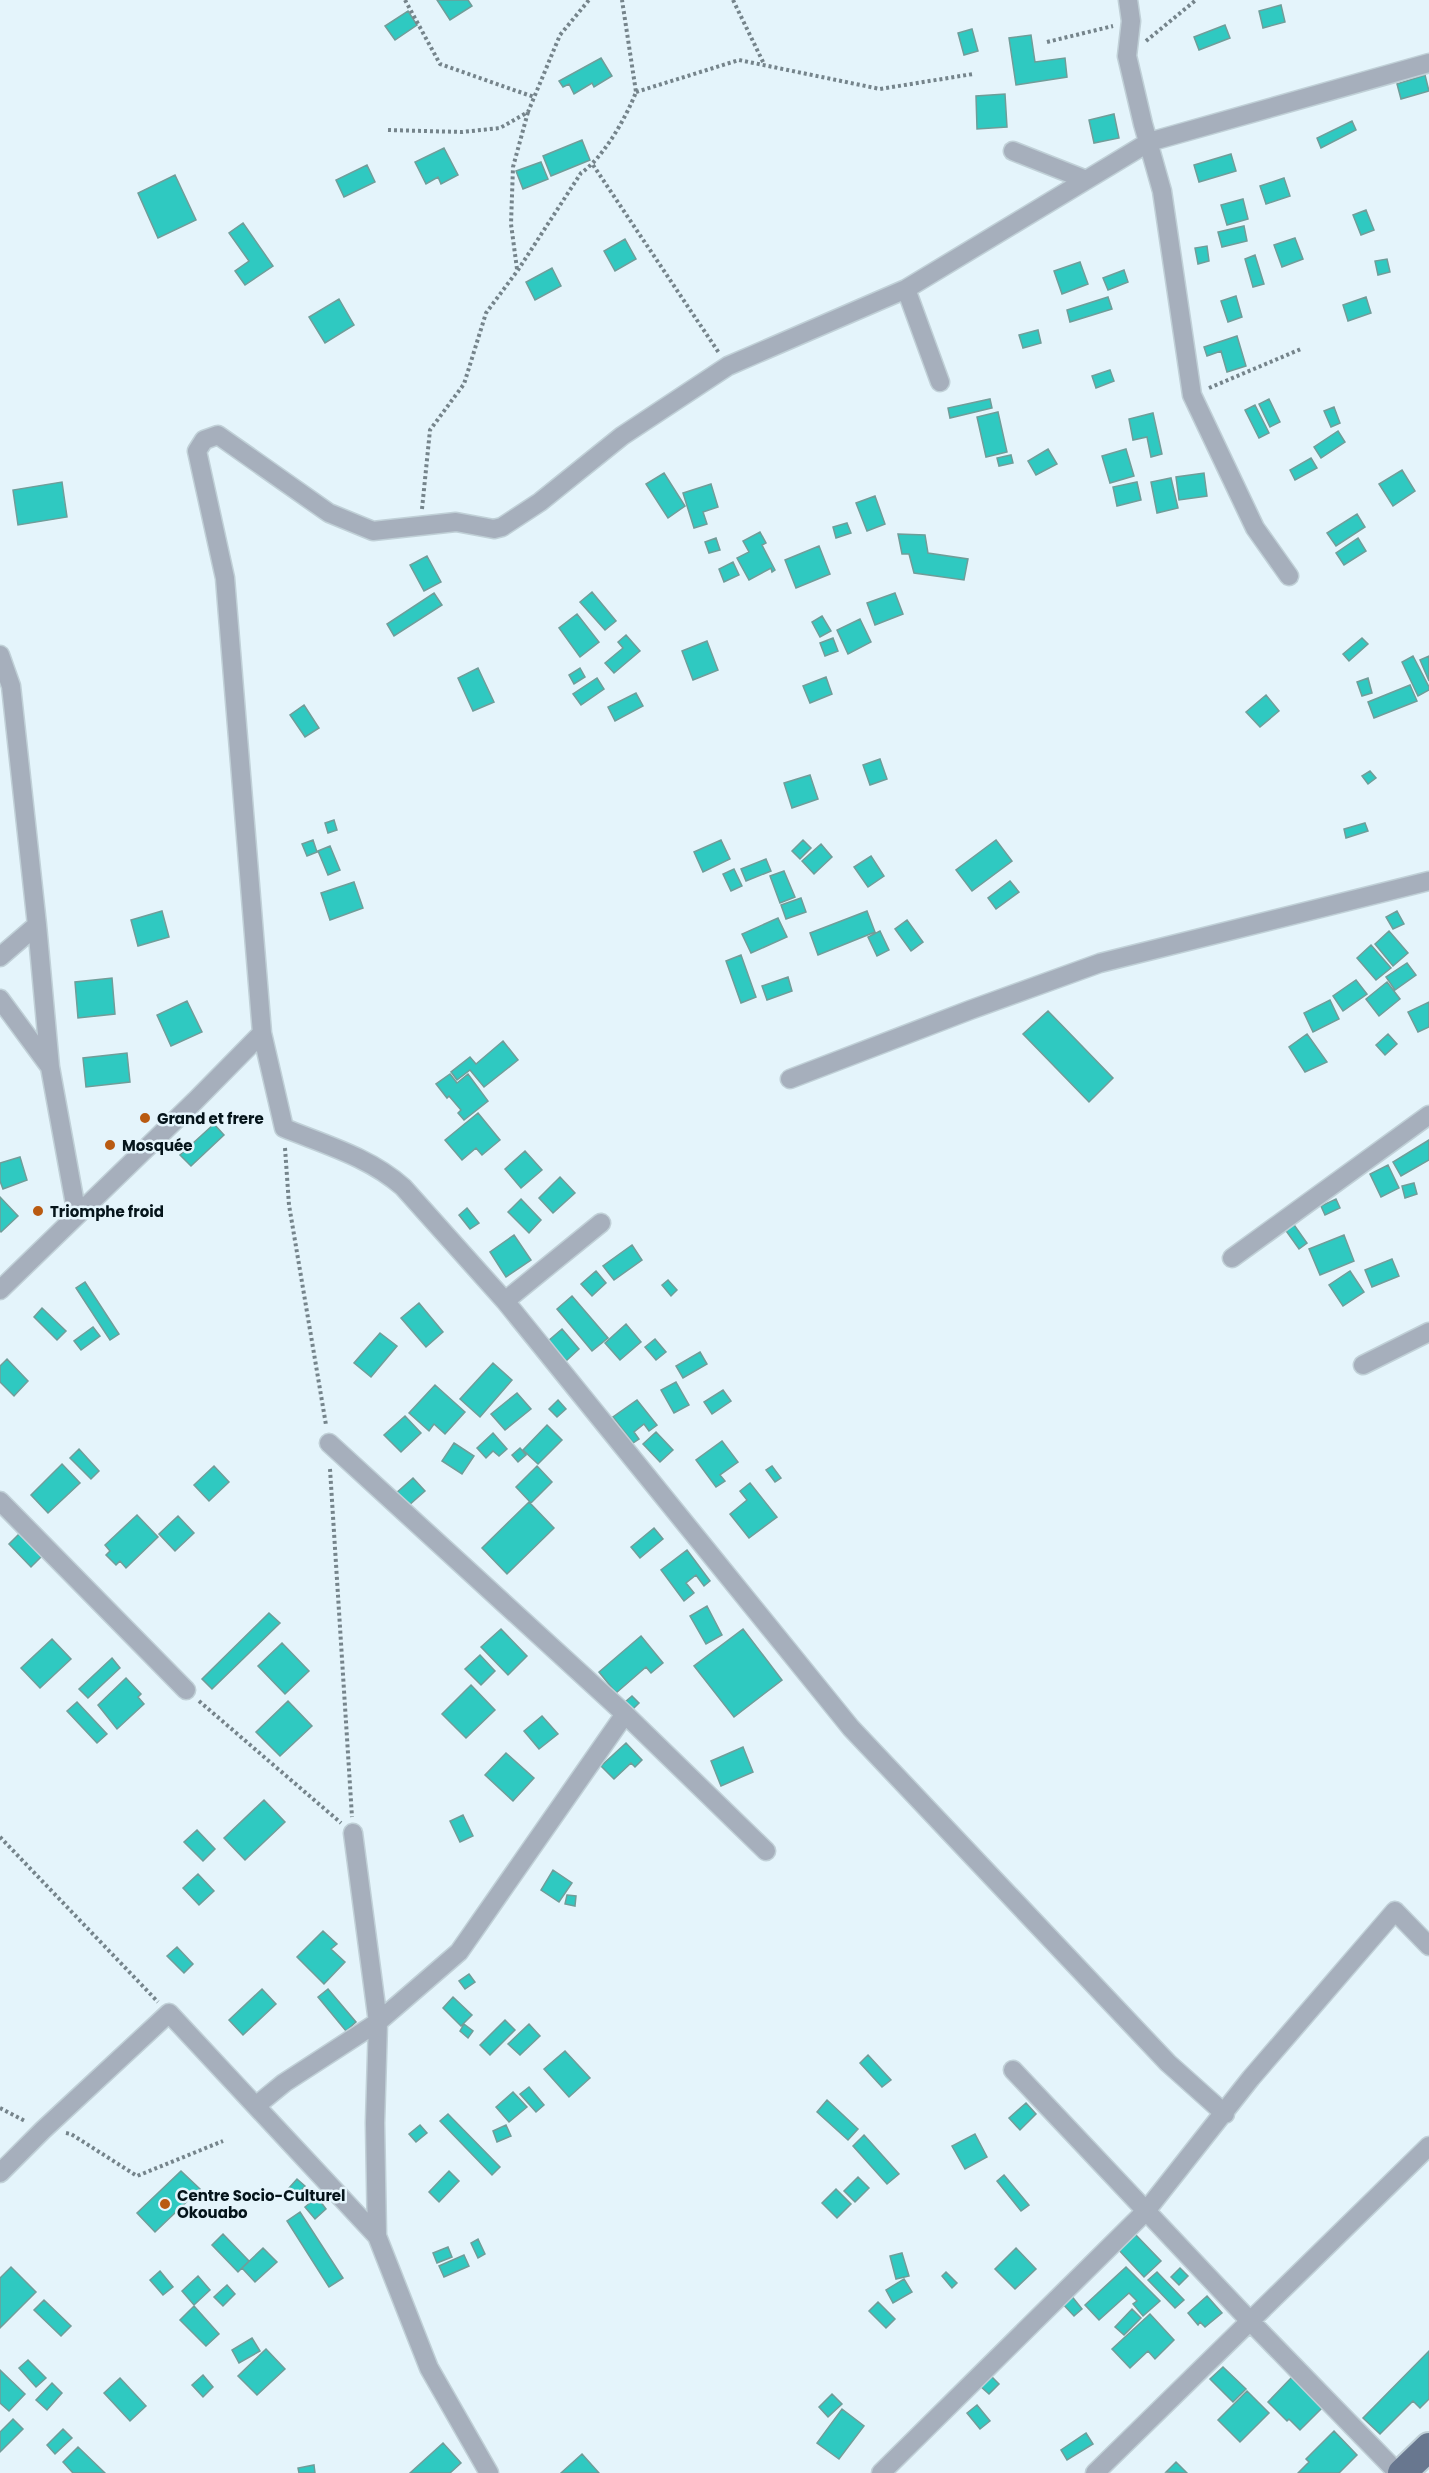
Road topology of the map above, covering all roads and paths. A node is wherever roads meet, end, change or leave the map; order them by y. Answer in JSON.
{"nodes":[{"id":1,"x":405,"y":0,"type":"edge"},
{"id":2,"x":589,"y":0,"type":"edge"},
{"id":3,"x":622,"y":0,"type":"edge"},
{"id":4,"x":733,"y":0,"type":"edge"},
{"id":5,"x":1128,"y":0,"type":"edge"},
{"id":6,"x":1196,"y":0,"type":"edge"},
{"id":7,"x":1131,"y":21,"type":"junction"},
{"id":8,"x":1047,"y":42,"type":"dead end"},
{"id":9,"x":1127,"y":56,"type":"junction"},
{"id":10,"x":1429,"y":63,"type":"edge"},
{"id":11,"x":764,"y":65,"type":"junction"},
{"id":12,"x":973,"y":74,"type":"dead end"},
{"id":13,"x":636,"y":92,"type":"junction"},
{"id":14,"x":534,"y":97,"type":"junction"},
{"id":15,"x":528,"y":112,"type":"junction"},
{"id":16,"x":388,"y":130,"type":"dead end"},
{"id":17,"x":1149,"y":142,"type":"junction"},
{"id":18,"x":1013,"y":151,"type":"dead end"},
{"id":19,"x":593,"y":165,"type":"junction"},
{"id":20,"x":1084,"y":179,"type":"junction"},
{"id":21,"x":518,"y":270,"type":"junction"},
{"id":22,"x":906,"y":289,"type":"junction"},
{"id":23,"x":1300,"y":349,"type":"dead end"},
{"id":24,"x":728,"y":366,"type":"junction"},
{"id":25,"x":940,"y":382,"type":"dead end"},
{"id":26,"x":1192,"y":395,"type":"junction"},
{"id":27,"x":420,"y":524,"type":"junction"},
{"id":28,"x":1289,"y":576,"type":"dead end"},
{"id":29,"x":0,"y":655,"type":"edge"},
{"id":30,"x":1429,"y":881,"type":"edge"},
{"id":31,"x":37,"y":925,"type":"junction"},
{"id":32,"x":0,"y":957,"type":"edge"},
{"id":33,"x":0,"y":999,"type":"edge"},
{"id":34,"x":262,"y":1033,"type":"junction"},
{"id":35,"x":50,"y":1067,"type":"junction"},
{"id":36,"x":790,"y":1079,"type":"dead end"},
{"id":37,"x":1429,"y":1115,"type":"edge"},
{"id":38,"x":284,"y":1128,"type":"junction"},
{"id":39,"x":77,"y":1215,"type":"junction"},
{"id":40,"x":601,"y":1223,"type":"dead end"},
{"id":41,"x":1232,"y":1258,"type":"dead end"},
{"id":42,"x":0,"y":1290,"type":"edge"},
{"id":43,"x":505,"y":1300,"type":"junction"},
{"id":44,"x":1429,"y":1332,"type":"edge"},
{"id":45,"x":1363,"y":1365,"type":"dead end"},
{"id":46,"x":329,"y":1443,"type":"junction"},
{"id":47,"x":0,"y":1501,"type":"edge"},
{"id":48,"x":186,"y":1690,"type":"joint"},
{"id":49,"x":625,"y":1714,"type":"junction"},
{"id":50,"x":353,"y":1833,"type":"junction"},
{"id":51,"x":0,"y":1837,"type":"edge"},
{"id":52,"x":766,"y":1851,"type":"dead end"},
{"id":53,"x":1429,"y":1946,"type":"edge"},
{"id":54,"x":169,"y":2013,"type":"junction"},
{"id":55,"x":378,"y":2022,"type":"junction"},
{"id":56,"x":1013,"y":2070,"type":"dead end"},
{"id":57,"x":257,"y":2105,"type":"junction"},
{"id":58,"x":0,"y":2109,"type":"edge"},
{"id":59,"x":1225,"y":2114,"type":"junction"},
{"id":60,"x":43,"y":2130,"type":"junction"},
{"id":61,"x":223,"y":2141,"type":"dead end"},
{"id":62,"x":1429,"y":2146,"type":"edge"},
{"id":63,"x":0,"y":2173,"type":"edge"},
{"id":64,"x":1146,"y":2211,"type":"junction"},
{"id":65,"x":377,"y":2236,"type":"junction"},
{"id":66,"x":1250,"y":2321,"type":"junction"},
{"id":67,"x":1429,"y":2447,"type":"edge"},
{"id":68,"x":489,"y":2473,"type":"edge"},
{"id":69,"x":881,"y":2473,"type":"edge"},
{"id":70,"x":1095,"y":2473,"type":"edge"},
{"id":71,"x":1400,"y":2473,"type":"edge"}],
"edges":[{"from":1,"to":14,"type":"path"},
{"from":2,"to":14,"type":"path"},
{"from":3,"to":13,"type":"path"},
{"from":4,"to":11,"type":"path"},
{"from":5,"to":7,"type":"street"},
{"from":6,"to":9,"type":"path"},
{"from":7,"to":8,"type":"path"},
{"from":7,"to":9,"type":"street"},
{"from":9,"to":17,"type":"street"},
{"from":10,"to":17,"type":"street"},
{"from":11,"to":12,"type":"path"},
{"from":11,"to":13,"type":"path"},
{"from":13,"to":19,"type":"path"},
{"from":14,"to":15,"type":"path"},
{"from":15,"to":16,"type":"path"},
{"from":15,"to":21,"type":"path"},
{"from":17,"to":20,"type":"street"},
{"from":17,"to":26,"type":"street"},
{"from":18,"to":20,"type":"street"},
{"from":19,"to":21,"type":"path"},
{"from":19,"to":24,"type":"path"},
{"from":20,"to":22,"type":"street"},
{"from":21,"to":27,"type":"path"},
{"from":22,"to":24,"type":"street"},
{"from":22,"to":25,"type":"street"},
{"from":23,"to":26,"type":"path"},
{"from":24,"to":27,"type":"street"},
{"from":26,"to":28,"type":"street"},
{"from":27,"to":34,"type":"street"},
{"from":29,"to":31,"type":"street"},
{"from":30,"to":36,"type":"street"},
{"from":31,"to":32,"type":"street"},
{"from":31,"to":35,"type":"street"},
{"from":33,"to":35,"type":"street"},
{"from":34,"to":38,"type":"street"},
{"from":34,"to":39,"type":"street"},
{"from":35,"to":39,"type":"street"},
{"from":37,"to":41,"type":"street"},
{"from":38,"to":43,"type":"street"},
{"from":38,"to":46,"type":"path"},
{"from":39,"to":42,"type":"street"},
{"from":40,"to":43,"type":"street"},
{"from":43,"to":59,"type":"street"},
{"from":44,"to":45,"type":"street"},
{"from":46,"to":49,"type":"street"},
{"from":46,"to":50,"type":"path"},
{"from":47,"to":48,"type":"street"},
{"from":48,"to":50,"type":"path"},
{"from":49,"to":52,"type":"street"},
{"from":49,"to":55,"type":"street"},
{"from":50,"to":55,"type":"street"},
{"from":51,"to":54,"type":"path"},
{"from":53,"to":59,"type":"street"},
{"from":54,"to":57,"type":"street"},
{"from":54,"to":60,"type":"street"},
{"from":55,"to":57,"type":"street"},
{"from":55,"to":65,"type":"street"},
{"from":56,"to":64,"type":"street"},
{"from":57,"to":65,"type":"street"},
{"from":58,"to":60,"type":"path"},
{"from":59,"to":64,"type":"street"},
{"from":60,"to":61,"type":"path"},
{"from":60,"to":63,"type":"street"},
{"from":62,"to":66,"type":"street"},
{"from":64,"to":66,"type":"street"},
{"from":64,"to":69,"type":"street"},
{"from":65,"to":68,"type":"street"},
{"from":66,"to":70,"type":"street"},
{"from":66,"to":71,"type":"street"},
{"from":67,"to":71,"type":"main road"}]}
